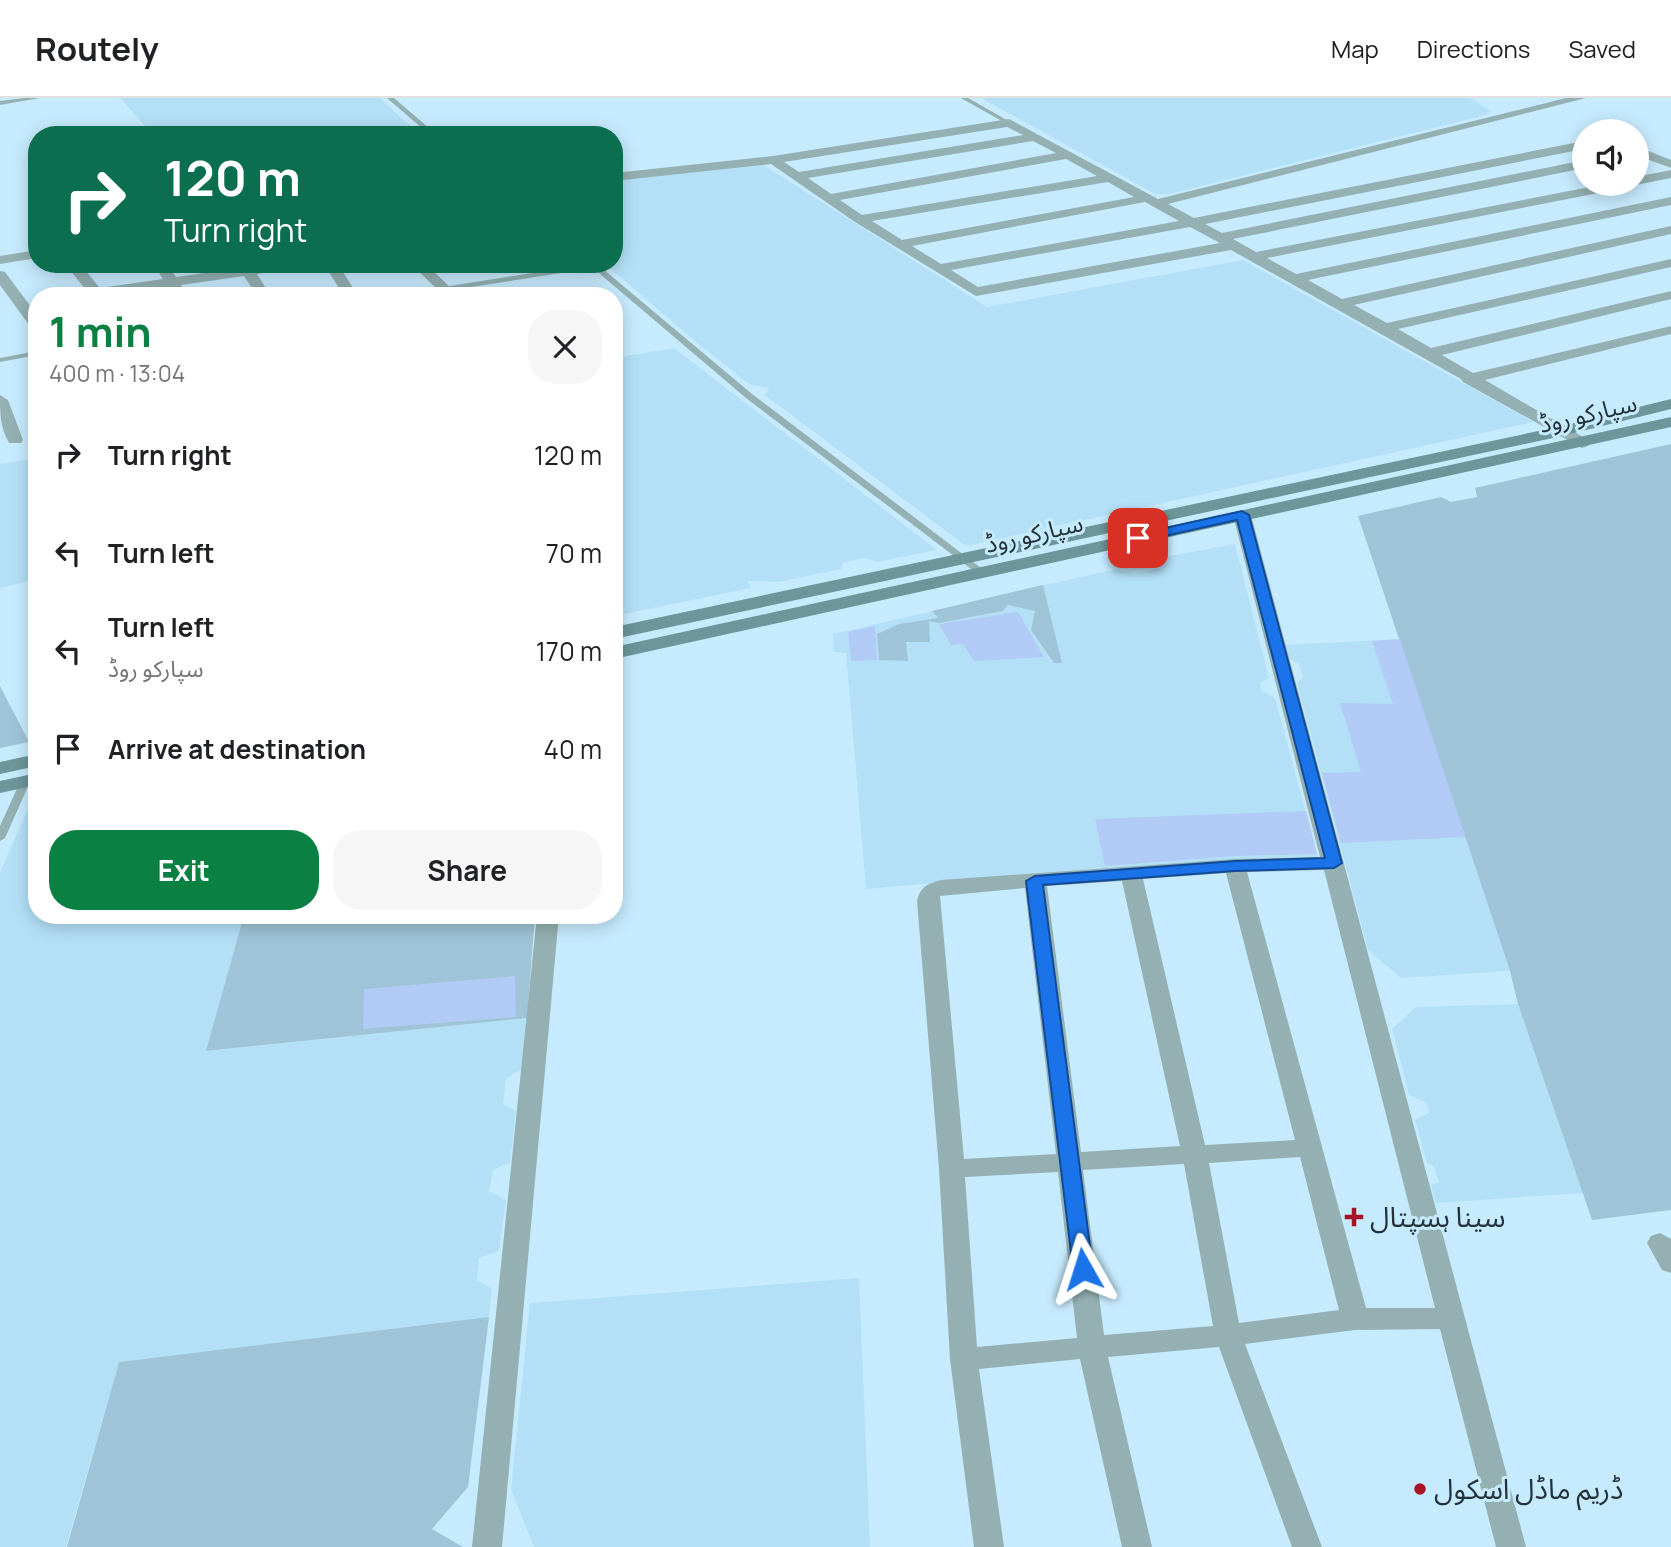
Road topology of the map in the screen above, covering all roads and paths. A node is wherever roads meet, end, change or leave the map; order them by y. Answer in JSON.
{"nodes":[{"id":1,"x":37,"y":98,"type":"edge"},
{"id":2,"x":390,"y":98,"type":"edge"},
{"id":3,"x":964,"y":98,"type":"edge"},
{"id":4,"x":1580,"y":98,"type":"edge"},
{"id":5,"x":0,"y":103,"type":"edge"},
{"id":6,"x":1009,"y":123,"type":"junction"},
{"id":7,"x":423,"y":126,"type":"edge"},
{"id":8,"x":1036,"y":137,"type":"junction"},
{"id":9,"x":1572,"y":147,"type":"edge"},
{"id":10,"x":1547,"y":152,"type":"junction"},
{"id":11,"x":1068,"y":155,"type":"junction"},
{"id":12,"x":1649,"y":155,"type":"edge"},
{"id":13,"x":773,"y":160,"type":"junction"},
{"id":14,"x":1671,"y":164,"type":"edge"},
{"id":15,"x":1572,"y":165,"type":"edge"},
{"id":16,"x":1572,"y":170,"type":"edge"},
{"id":17,"x":1671,"y":174,"type":"edge"},
{"id":18,"x":623,"y":176,"type":"edge"},
{"id":19,"x":795,"y":176,"type":"junction"},
{"id":20,"x":1110,"y":178,"type":"junction"},
{"id":21,"x":1649,"y":178,"type":"edge"},
{"id":22,"x":1572,"y":194,"type":"edge"},
{"id":23,"x":1639,"y":196,"type":"edge"},
{"id":24,"x":828,"y":198,"type":"junction"},
{"id":25,"x":1152,"y":200,"type":"junction"},
{"id":26,"x":1671,"y":201,"type":"edge"},
{"id":27,"x":1656,"y":204,"type":"junction"},
{"id":28,"x":1671,"y":211,"type":"edge"},
{"id":29,"x":860,"y":219,"type":"junction"},
{"id":30,"x":1191,"y":223,"type":"junction"},
{"id":31,"x":1671,"y":230,"type":"edge"},
{"id":32,"x":1226,"y":241,"type":"junction"},
{"id":33,"x":901,"y":244,"type":"junction"},
{"id":34,"x":28,"y":255,"type":"edge"},
{"id":35,"x":1253,"y":257,"type":"junction"},
{"id":36,"x":0,"y":260,"type":"edge"},
{"id":37,"x":1671,"y":263,"type":"edge"},
{"id":38,"x":941,"y":268,"type":"junction"},
{"id":39,"x":80,"y":273,"type":"edge"},
{"id":40,"x":166,"y":273,"type":"edge"},
{"id":41,"x":214,"y":273,"type":"edge"},
{"id":42,"x":428,"y":273,"type":"edge"},
{"id":43,"x":544,"y":273,"type":"edge"},
{"id":44,"x":603,"y":273,"type":"edge"},
{"id":45,"x":0,"y":275,"type":"edge"},
{"id":46,"x":1292,"y":279,"type":"junction"},
{"id":47,"x":172,"y":281,"type":"junction"},
{"id":48,"x":92,"y":287,"type":"edge"},
{"id":49,"x":138,"y":287,"type":"edge"},
{"id":50,"x":176,"y":287,"type":"edge"},
{"id":51,"x":443,"y":287,"type":"edge"},
{"id":52,"x":457,"y":287,"type":"edge"},
{"id":53,"x":619,"y":287,"type":"edge"},
{"id":54,"x":623,"y":290,"type":"edge"},
{"id":55,"x":1671,"y":295,"type":"edge"},
{"id":56,"x":28,"y":301,"type":"edge"},
{"id":57,"x":28,"y":303,"type":"edge"},
{"id":58,"x":1339,"y":304,"type":"junction"},
{"id":59,"x":0,"y":308,"type":"edge"},
{"id":60,"x":1385,"y":328,"type":"junction"},
{"id":61,"x":1671,"y":330,"type":"edge"},
{"id":62,"x":1426,"y":354,"type":"junction"},
{"id":63,"x":28,"y":355,"type":"edge"},
{"id":64,"x":0,"y":360,"type":"edge"},
{"id":65,"x":1468,"y":379,"type":"junction"},
{"id":66,"x":0,"y":400,"type":"edge"},
{"id":67,"x":1671,"y":404,"type":"edge"},
{"id":68,"x":1671,"y":422,"type":"edge"},
{"id":69,"x":1562,"y":431,"type":"junction"},
{"id":70,"x":15,"y":440,"type":"dead end"},
{"id":71,"x":1582,"y":443,"type":"junction"},
{"id":72,"x":1242,"y":515,"type":"junction"},
{"id":73,"x":962,"y":557,"type":"junction"},
{"id":74,"x":982,"y":573,"type":"junction"},
{"id":75,"x":623,"y":632,"type":"edge"},
{"id":76,"x":623,"y":651,"type":"edge"},
{"id":77,"x":28,"y":762,"type":"edge"},
{"id":78,"x":0,"y":768,"type":"edge"},
{"id":79,"x":28,"y":781,"type":"edge"},
{"id":80,"x":28,"y":786,"type":"edge"},
{"id":81,"x":0,"y":787,"type":"edge"},
{"id":82,"x":0,"y":838,"type":"edge"},
{"id":83,"x":1334,"y":863,"type":"junction"},
{"id":84,"x":1235,"y":866,"type":"junction"},
{"id":85,"x":1131,"y":873,"type":"junction"},
{"id":86,"x":1035,"y":881,"type":"junction"},
{"id":87,"x":547,"y":924,"type":"edge"},
{"id":88,"x":1307,"y":1148,"type":"junction"},
{"id":89,"x":1195,"y":1154,"type":"junction"},
{"id":90,"x":1071,"y":1162,"type":"junction"},
{"id":91,"x":952,"y":1169,"type":"junction"},
{"id":92,"x":1452,"y":1318,"type":"junction"},
{"id":93,"x":1355,"y":1319,"type":"junction"},
{"id":94,"x":1228,"y":1335,"type":"junction"},
{"id":95,"x":1093,"y":1349,"type":"junction"},
{"id":96,"x":964,"y":1359,"type":"junction"},
{"id":97,"x":487,"y":1547,"type":"edge"},
{"id":98,"x":989,"y":1547,"type":"edge"},
{"id":99,"x":1137,"y":1547,"type":"edge"},
{"id":100,"x":1307,"y":1547,"type":"edge"},
{"id":101,"x":1511,"y":1547,"type":"edge"}],
"edges":[{"from":1,"to":5,"type":"lane"},
{"from":2,"to":7,"type":"lane"},
{"from":3,"to":6,"type":"lane"},
{"from":4,"to":25,"type":"street"},
{"from":6,"to":8,"type":"street"},
{"from":6,"to":13,"type":"street"},
{"from":8,"to":11,"type":"street"},
{"from":8,"to":19,"type":"street"},
{"from":9,"to":10,"type":"street"},
{"from":10,"to":15,"type":"street"},
{"from":10,"to":30,"type":"street"},
{"from":11,"to":20,"type":"street"},
{"from":11,"to":24,"type":"street"},
{"from":12,"to":14,"type":"street"},
{"from":13,"to":18,"type":"street"},
{"from":13,"to":19,"type":"street"},
{"from":16,"to":32,"type":"street"},
{"from":17,"to":21,"type":"street"},
{"from":19,"to":24,"type":"street"},
{"from":20,"to":25,"type":"street"},
{"from":20,"to":29,"type":"street"},
{"from":22,"to":35,"type":"street"},
{"from":23,"to":27,"type":"street"},
{"from":24,"to":29,"type":"street"},
{"from":25,"to":30,"type":"street"},
{"from":25,"to":33,"type":"street"},
{"from":26,"to":27,"type":"street"},
{"from":27,"to":28,"type":"street"},
{"from":27,"to":46,"type":"street"},
{"from":29,"to":33,"type":"street"},
{"from":30,"to":32,"type":"street"},
{"from":30,"to":38,"type":"street"},
{"from":31,"to":58,"type":"street"},
{"from":32,"to":35,"type":"street"},
{"from":32,"to":38,"type":"street"},
{"from":33,"to":38,"type":"street"},
{"from":34,"to":36,"type":"street"},
{"from":35,"to":46,"type":"street"},
{"from":37,"to":60,"type":"street"},
{"from":39,"to":48,"type":"street"},
{"from":40,"to":47,"type":"street"},
{"from":41,"to":47,"type":"street"},
{"from":42,"to":51,"type":"street"},
{"from":43,"to":52,"type":"lane"},
{"from":44,"to":53,"type":"lane"},
{"from":45,"to":56,"type":"street"},
{"from":46,"to":58,"type":"street"},
{"from":47,"to":49,"type":"street"},
{"from":47,"to":50,"type":"street"},
{"from":54,"to":73,"type":"lane"},
{"from":55,"to":62,"type":"street"},
{"from":57,"to":59,"type":"street"},
{"from":58,"to":60,"type":"street"},
{"from":60,"to":62,"type":"street"},
{"from":61,"to":65,"type":"street"},
{"from":62,"to":65,"type":"street"},
{"from":63,"to":64,"type":"lane"},
{"from":65,"to":69,"type":"street"},
{"from":66,"to":70,"type":"street"},
{"from":67,"to":69,"type":"street","name":"سپارکو روڈ"},
{"from":68,"to":71,"type":"street","name":"سپارکو روڈ"},
{"from":69,"to":71,"type":"street"},
{"from":69,"to":73,"type":"street","name":"سپارکو روڈ"},
{"from":71,"to":72,"type":"street","name":"سپارکو روڈ"},
{"from":72,"to":74,"type":"street","name":"سپارکو روڈ"},
{"from":72,"to":83,"type":"street"},
{"from":73,"to":74,"type":"lane"},
{"from":73,"to":75,"type":"street","name":"سپارکو روڈ"},
{"from":74,"to":76,"type":"street","name":"سپارکو روڈ"},
{"from":77,"to":78,"type":"street"},
{"from":79,"to":81,"type":"street"},
{"from":80,"to":82,"type":"lane"},
{"from":83,"to":84,"type":"street"},
{"from":83,"to":92,"type":"street"},
{"from":84,"to":85,"type":"street"},
{"from":84,"to":88,"type":"street"},
{"from":85,"to":86,"type":"street"},
{"from":85,"to":89,"type":"street"},
{"from":86,"to":90,"type":"street"},
{"from":86,"to":91,"type":"street"},
{"from":87,"to":97,"type":"street"},
{"from":88,"to":89,"type":"street"},
{"from":88,"to":93,"type":"street"},
{"from":89,"to":90,"type":"street"},
{"from":89,"to":94,"type":"street"},
{"from":90,"to":91,"type":"street"},
{"from":90,"to":95,"type":"street"},
{"from":91,"to":96,"type":"street"},
{"from":92,"to":93,"type":"street"},
{"from":92,"to":101,"type":"street"},
{"from":93,"to":94,"type":"street"},
{"from":94,"to":95,"type":"street"},
{"from":94,"to":100,"type":"street"},
{"from":95,"to":96,"type":"street"},
{"from":95,"to":99,"type":"street"},
{"from":96,"to":98,"type":"street"}]}
